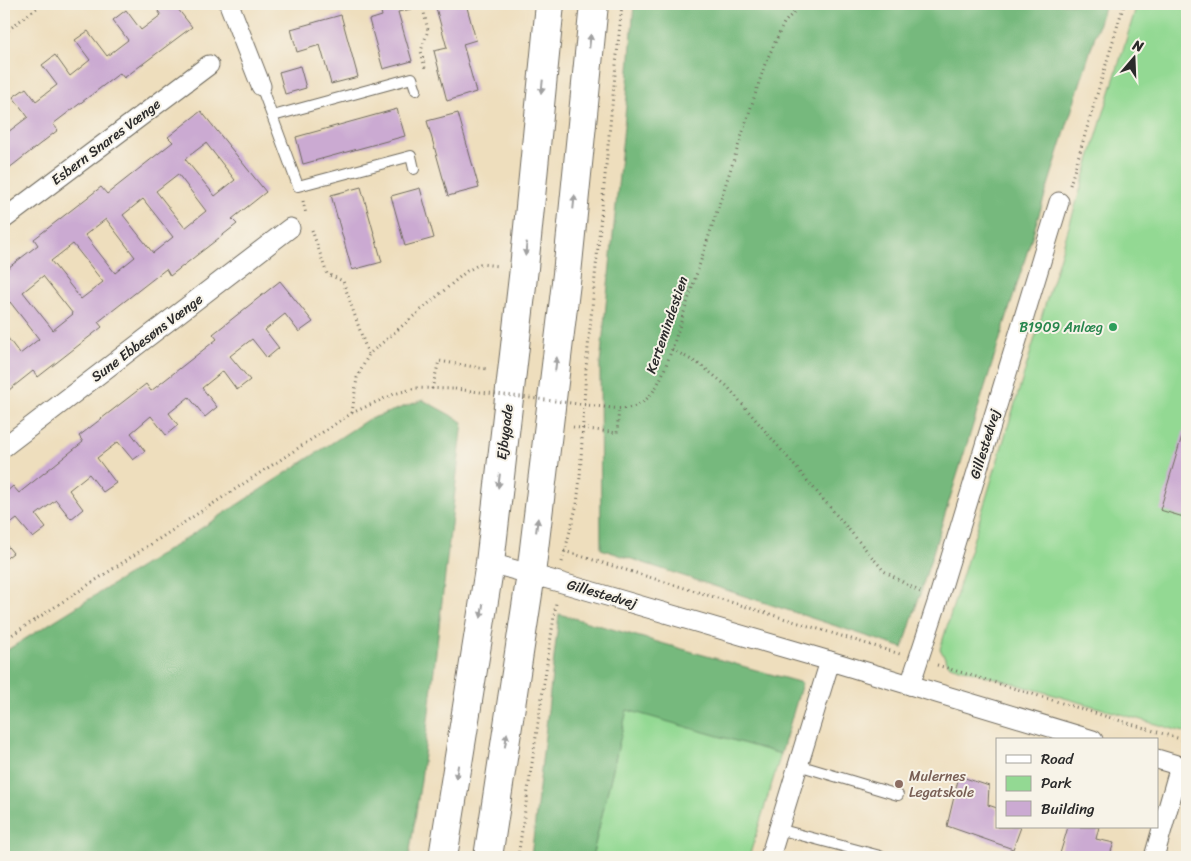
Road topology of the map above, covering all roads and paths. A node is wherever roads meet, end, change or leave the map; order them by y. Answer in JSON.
{"nodes":[{"id":1,"x":42,"y":4,"type":"edge"},
{"id":2,"x":229,"y":4,"type":"edge"},
{"id":3,"x":422,"y":4,"type":"edge"},
{"id":4,"x":550,"y":4,"type":"edge"},
{"id":5,"x":594,"y":4,"type":"edge"},
{"id":6,"x":801,"y":4,"type":"edge"},
{"id":7,"x":1124,"y":4,"type":"edge"},
{"id":8,"x":4,"y":33,"type":"edge"},
{"id":9,"x":208,"y":65,"type":"dead end"},
{"id":10,"x":412,"y":78,"type":"junction"},
{"id":11,"x":261,"y":86,"type":"joint"},
{"id":12,"x":416,"y":90,"type":"dead end"},
{"id":13,"x":273,"y":116,"type":"junction"},
{"id":14,"x":414,"y":169,"type":"dead end"},
{"id":15,"x":1070,"y":185,"type":"dead end"},
{"id":16,"x":298,"y":186,"type":"junction"},
{"id":17,"x":1059,"y":202,"type":"dead end"},
{"id":18,"x":307,"y":217,"type":"dead end"},
{"id":19,"x":4,"y":219,"type":"edge"},
{"id":20,"x":310,"y":225,"type":"dead end"},
{"id":21,"x":290,"y":228,"type":"dead end"},
{"id":22,"x":524,"y":268,"type":"junction"},
{"id":23,"x":672,"y":349,"type":"junction"},
{"id":24,"x":369,"y":354,"type":"junction"},
{"id":25,"x":474,"y":366,"type":"dead end"},
{"id":26,"x":432,"y":388,"type":"junction"},
{"id":27,"x":619,"y":408,"type":"junction"},
{"id":28,"x":352,"y":413,"type":"junction"},
{"id":29,"x":582,"y":428,"type":"dead end"},
{"id":30,"x":4,"y":447,"type":"edge"},
{"id":31,"x":534,"y":542,"type":"junction"},
{"id":32,"x":490,"y":563,"type":"junction"},
{"id":33,"x":531,"y":574,"type":"junction"},
{"id":34,"x":937,"y":603,"type":"junction"},
{"id":35,"x":4,"y":640,"type":"edge"},
{"id":36,"x":919,"y":660,"type":"junction"},
{"id":37,"x":830,"y":661,"type":"junction"},
{"id":38,"x":910,"y":685,"type":"junction"},
{"id":39,"x":1086,"y":738,"type":"edge"},
{"id":40,"x":1187,"y":741,"type":"edge"},
{"id":41,"x":1158,"y":759,"type":"edge"},
{"id":42,"x":798,"y":765,"type":"junction"},
{"id":43,"x":1184,"y":767,"type":"edge"},
{"id":44,"x":898,"y":795,"type":"dead end"},
{"id":45,"x":778,"y":829,"type":"junction"},
{"id":46,"x":880,"y":856,"type":"edge"},
{"id":47,"x":443,"y":857,"type":"edge"},
{"id":48,"x":488,"y":857,"type":"edge"},
{"id":49,"x":770,"y":857,"type":"edge"},
{"id":50,"x":1154,"y":857,"type":"edge"}],
"edges":[{"from":1,"to":8,"type":"path"},
{"from":2,"to":11,"type":"street"},
{"from":3,"to":10,"type":"path"},
{"from":4,"to":22,"type":"main road","name":"Ejbygade","one_way":true},
{"from":31,"to":5,"type":"main road","one_way":true},
{"from":6,"to":23,"type":"path","name":"Kertemindestien"},
{"from":7,"to":15,"type":"path"},
{"from":9,"to":19,"type":"street","name":"Esbern Snares Vænge"},
{"from":10,"to":12,"type":"lane"},
{"from":10,"to":13,"type":"lane"},
{"from":11,"to":13,"type":"lane"},
{"from":13,"to":16,"type":"lane"},
{"from":14,"to":16,"type":"lane"},
{"from":16,"to":18,"type":"path"},
{"from":17,"to":34,"type":"street","name":"Gillestedvej"},
{"from":20,"to":24,"type":"path"},
{"from":21,"to":30,"type":"street","name":"Sune Ebbesøns Vænge"},
{"from":22,"to":24,"type":"path"},
{"from":22,"to":32,"type":"main road","name":"Ejbygade","one_way":true},
{"from":23,"to":27,"type":"path","name":"Kertemindestien"},
{"from":23,"to":34,"type":"path"},
{"from":24,"to":28,"type":"path"},
{"from":25,"to":26,"type":"path"},
{"from":26,"to":27,"type":"path","name":"Kertemindestien","bridge":true},
{"from":26,"to":28,"type":"path","name":"Kertemindestien"},
{"from":27,"to":29,"type":"path"},
{"from":28,"to":35,"type":"path","name":"Kertemindestien"},
{"from":31,"to":33,"type":"main road"},
{"from":31,"to":36,"type":"path"},
{"from":32,"to":33,"type":"street","name":"Gillestedvej"},
{"from":32,"to":47,"type":"main road","name":"Ejbygade","one_way":true},
{"from":33,"to":37,"type":"street","name":"Gillestedvej"},
{"from":48,"to":33,"type":"main road","one_way":true},
{"from":34,"to":36,"type":"street","name":"Gillestedvej"},
{"from":36,"to":38,"type":"street","name":"Gillestedvej"},
{"from":36,"to":40,"type":"path"},
{"from":37,"to":38,"type":"street","name":"Gillestedvej"},
{"from":37,"to":42,"type":"street"},
{"from":38,"to":39,"type":"street","name":"Gillestedvej"},
{"from":41,"to":43,"type":"street"},
{"from":42,"to":44,"type":"lane"},
{"from":42,"to":45,"type":"street"},
{"from":43,"to":50,"type":"street"},
{"from":45,"to":46,"type":"lane"},
{"from":45,"to":49,"type":"street"}]}
